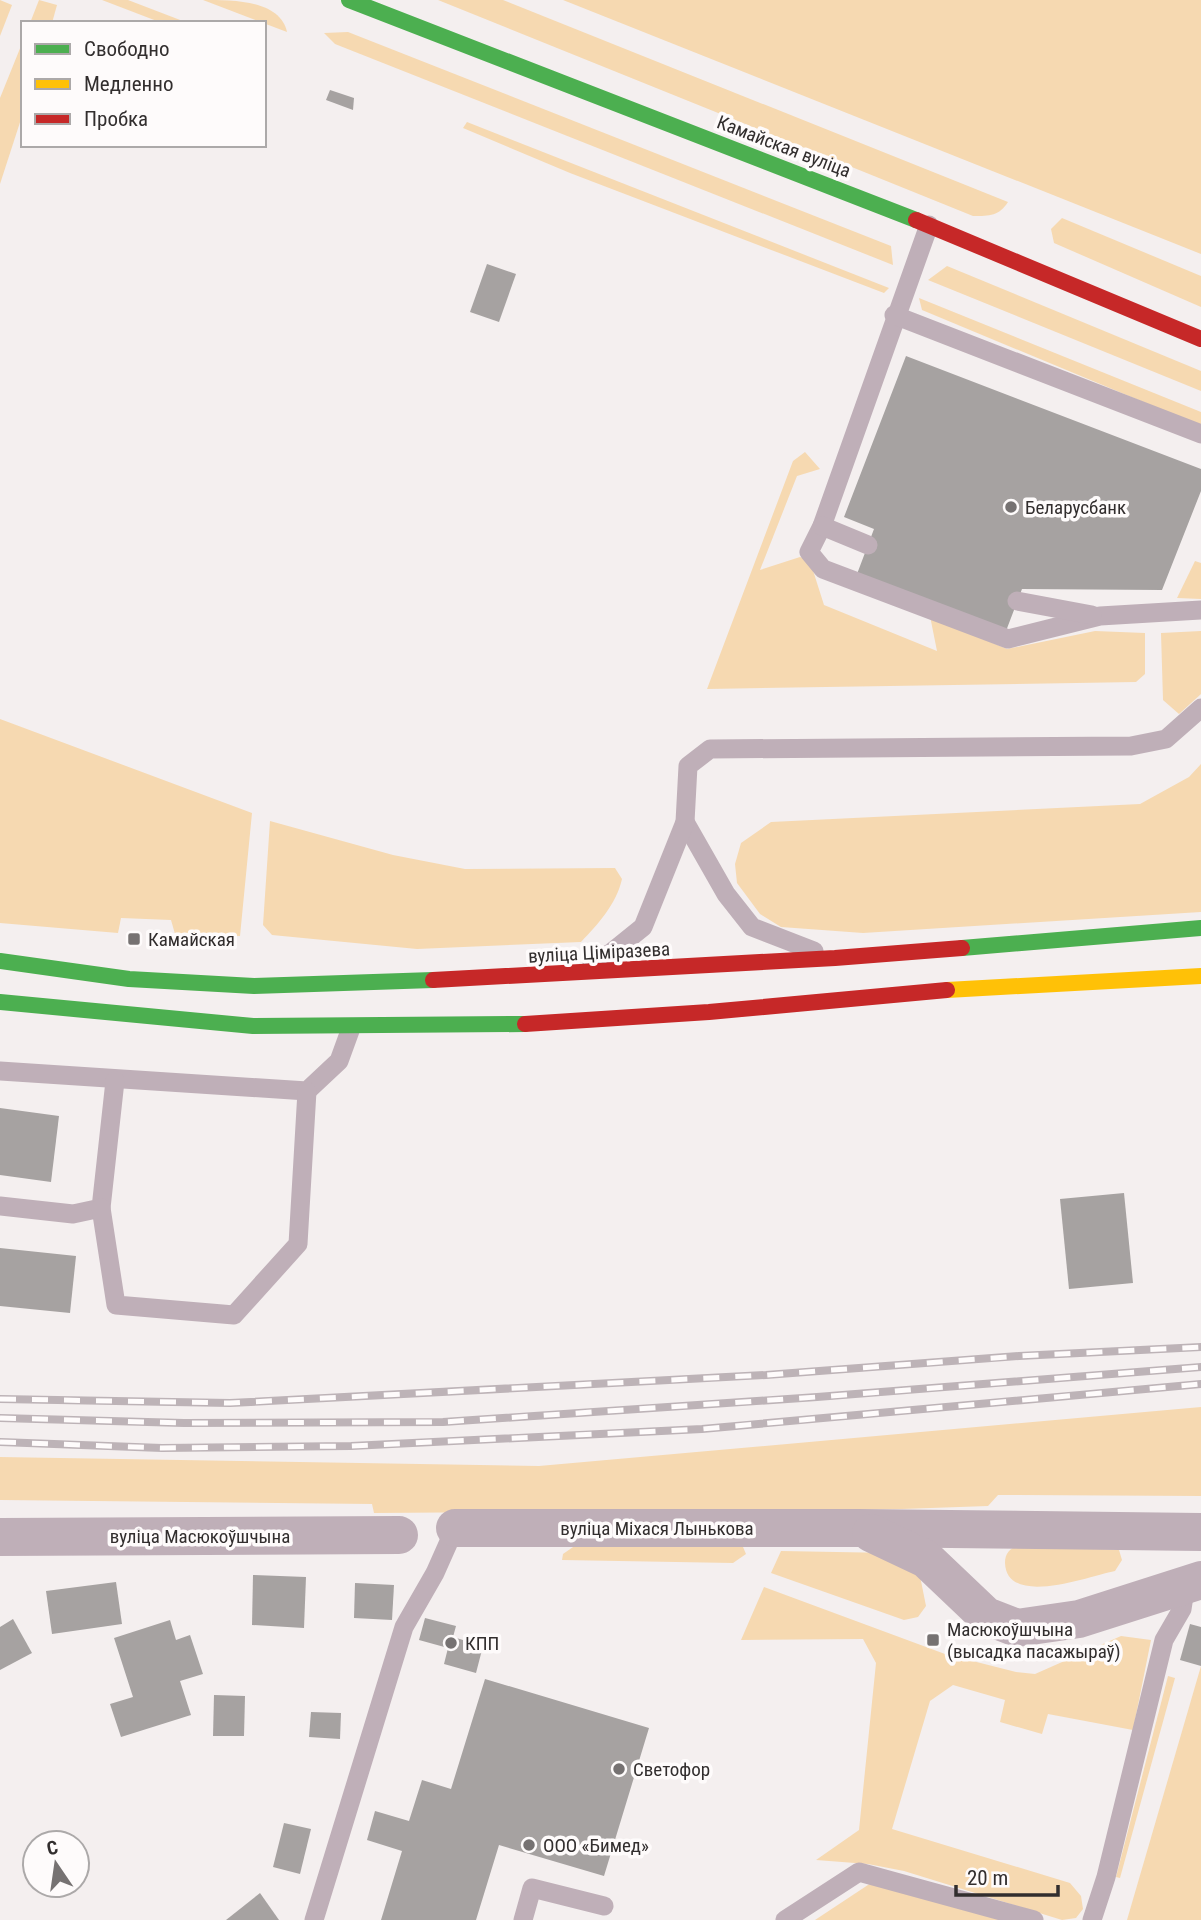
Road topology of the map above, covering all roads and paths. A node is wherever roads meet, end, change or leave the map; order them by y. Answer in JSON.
{"nodes":[{"id":1,"x":349,"y":0,"type":"edge"},
{"id":2,"x":929,"y":225,"type":"junction"},
{"id":3,"x":894,"y":315,"type":"junction"},
{"id":4,"x":1201,"y":339,"type":"edge"},
{"id":5,"x":1201,"y":434,"type":"edge"},
{"id":6,"x":822,"y":526,"type":"junction"},
{"id":7,"x":868,"y":545,"type":"dead end"},
{"id":8,"x":1017,"y":601,"type":"dead end"},
{"id":9,"x":1201,"y":610,"type":"edge"},
{"id":10,"x":1100,"y":616,"type":"junction"},
{"id":11,"x":1201,"y":708,"type":"edge"},
{"id":12,"x":685,"y":822,"type":"junction"},
{"id":13,"x":1201,"y":928,"type":"edge"},
{"id":14,"x":1063,"y":938,"type":"junction"},
{"id":15,"x":835,"y":958,"type":"junction"},
{"id":16,"x":0,"y":961,"type":"edge"},
{"id":17,"x":569,"y":975,"type":"junction"},
{"id":18,"x":1201,"y":976,"type":"edge"},
{"id":19,"x":1050,"y":985,"type":"junction"},
{"id":20,"x":0,"y":1002,"type":"edge"},
{"id":21,"x":351,"y":1028,"type":"junction"},
{"id":22,"x":0,"y":1071,"type":"edge"},
{"id":23,"x":115,"y":1081,"type":"junction"},
{"id":24,"x":307,"y":1091,"type":"junction"},
{"id":25,"x":0,"y":1206,"type":"edge"},
{"id":26,"x":102,"y":1208,"type":"junction"},
{"id":27,"x":454,"y":1528,"type":"joint"},
{"id":28,"x":1201,"y":1532,"type":"edge"},
{"id":29,"x":399,"y":1535,"type":"dead end"},
{"id":30,"x":0,"y":1537,"type":"edge"},
{"id":31,"x":935,"y":1544,"type":"junction"},
{"id":32,"x":1194,"y":1581,"type":"edge"},
{"id":33,"x":604,"y":1906,"type":"dead end"},
{"id":34,"x":314,"y":1920,"type":"edge"},
{"id":35,"x":523,"y":1920,"type":"edge"},
{"id":36,"x":785,"y":1920,"type":"edge"},
{"id":37,"x":1034,"y":1920,"type":"edge"},
{"id":38,"x":1092,"y":1920,"type":"edge"}],
"edges":[{"from":1,"to":2,"type":"main road","name":"Камайская вуліца"},
{"from":2,"to":3,"type":"lane"},
{"from":2,"to":4,"type":"main road","name":"Камайская вуліца"},
{"from":3,"to":5,"type":"lane"},
{"from":3,"to":6,"type":"lane"},
{"from":6,"to":7,"type":"lane"},
{"from":6,"to":10,"type":"lane"},
{"from":8,"to":10,"type":"lane"},
{"from":9,"to":10,"type":"lane"},
{"from":11,"to":12,"type":"lane"},
{"from":12,"to":15,"type":"lane"},
{"from":12,"to":17,"type":"lane"},
{"from":13,"to":14,"type":"main road","name":"вуліца Ціміразева"},
{"from":14,"to":15,"type":"main road","name":"вуліца Ціміразева"},
{"from":14,"to":19,"type":"lane"},
{"from":15,"to":17,"type":"main road","name":"вуліца Ціміразева"},
{"from":16,"to":17,"type":"main road","name":"вуліца Ціміразева"},
{"from":18,"to":19,"type":"main road"},
{"from":19,"to":21,"type":"main road"},
{"from":20,"to":21,"type":"main road"},
{"from":21,"to":24,"type":"lane"},
{"from":22,"to":23,"type":"lane"},
{"from":23,"to":24,"type":"lane"},
{"from":23,"to":26,"type":"lane"},
{"from":24,"to":26,"type":"lane"},
{"from":25,"to":26,"type":"lane"},
{"from":27,"to":31,"type":"street","name":"вуліца Міхася Лынькова"},
{"from":27,"to":34,"type":"lane"},
{"from":28,"to":31,"type":"street","name":"вуліца Міхася Лынькова"},
{"from":29,"to":30,"type":"street","name":"вуліца Масюкоўшчына"},
{"from":31,"to":32,"type":"street"},
{"from":32,"to":38,"type":"lane"},
{"from":33,"to":35,"type":"lane"},
{"from":36,"to":37,"type":"lane"}]}
